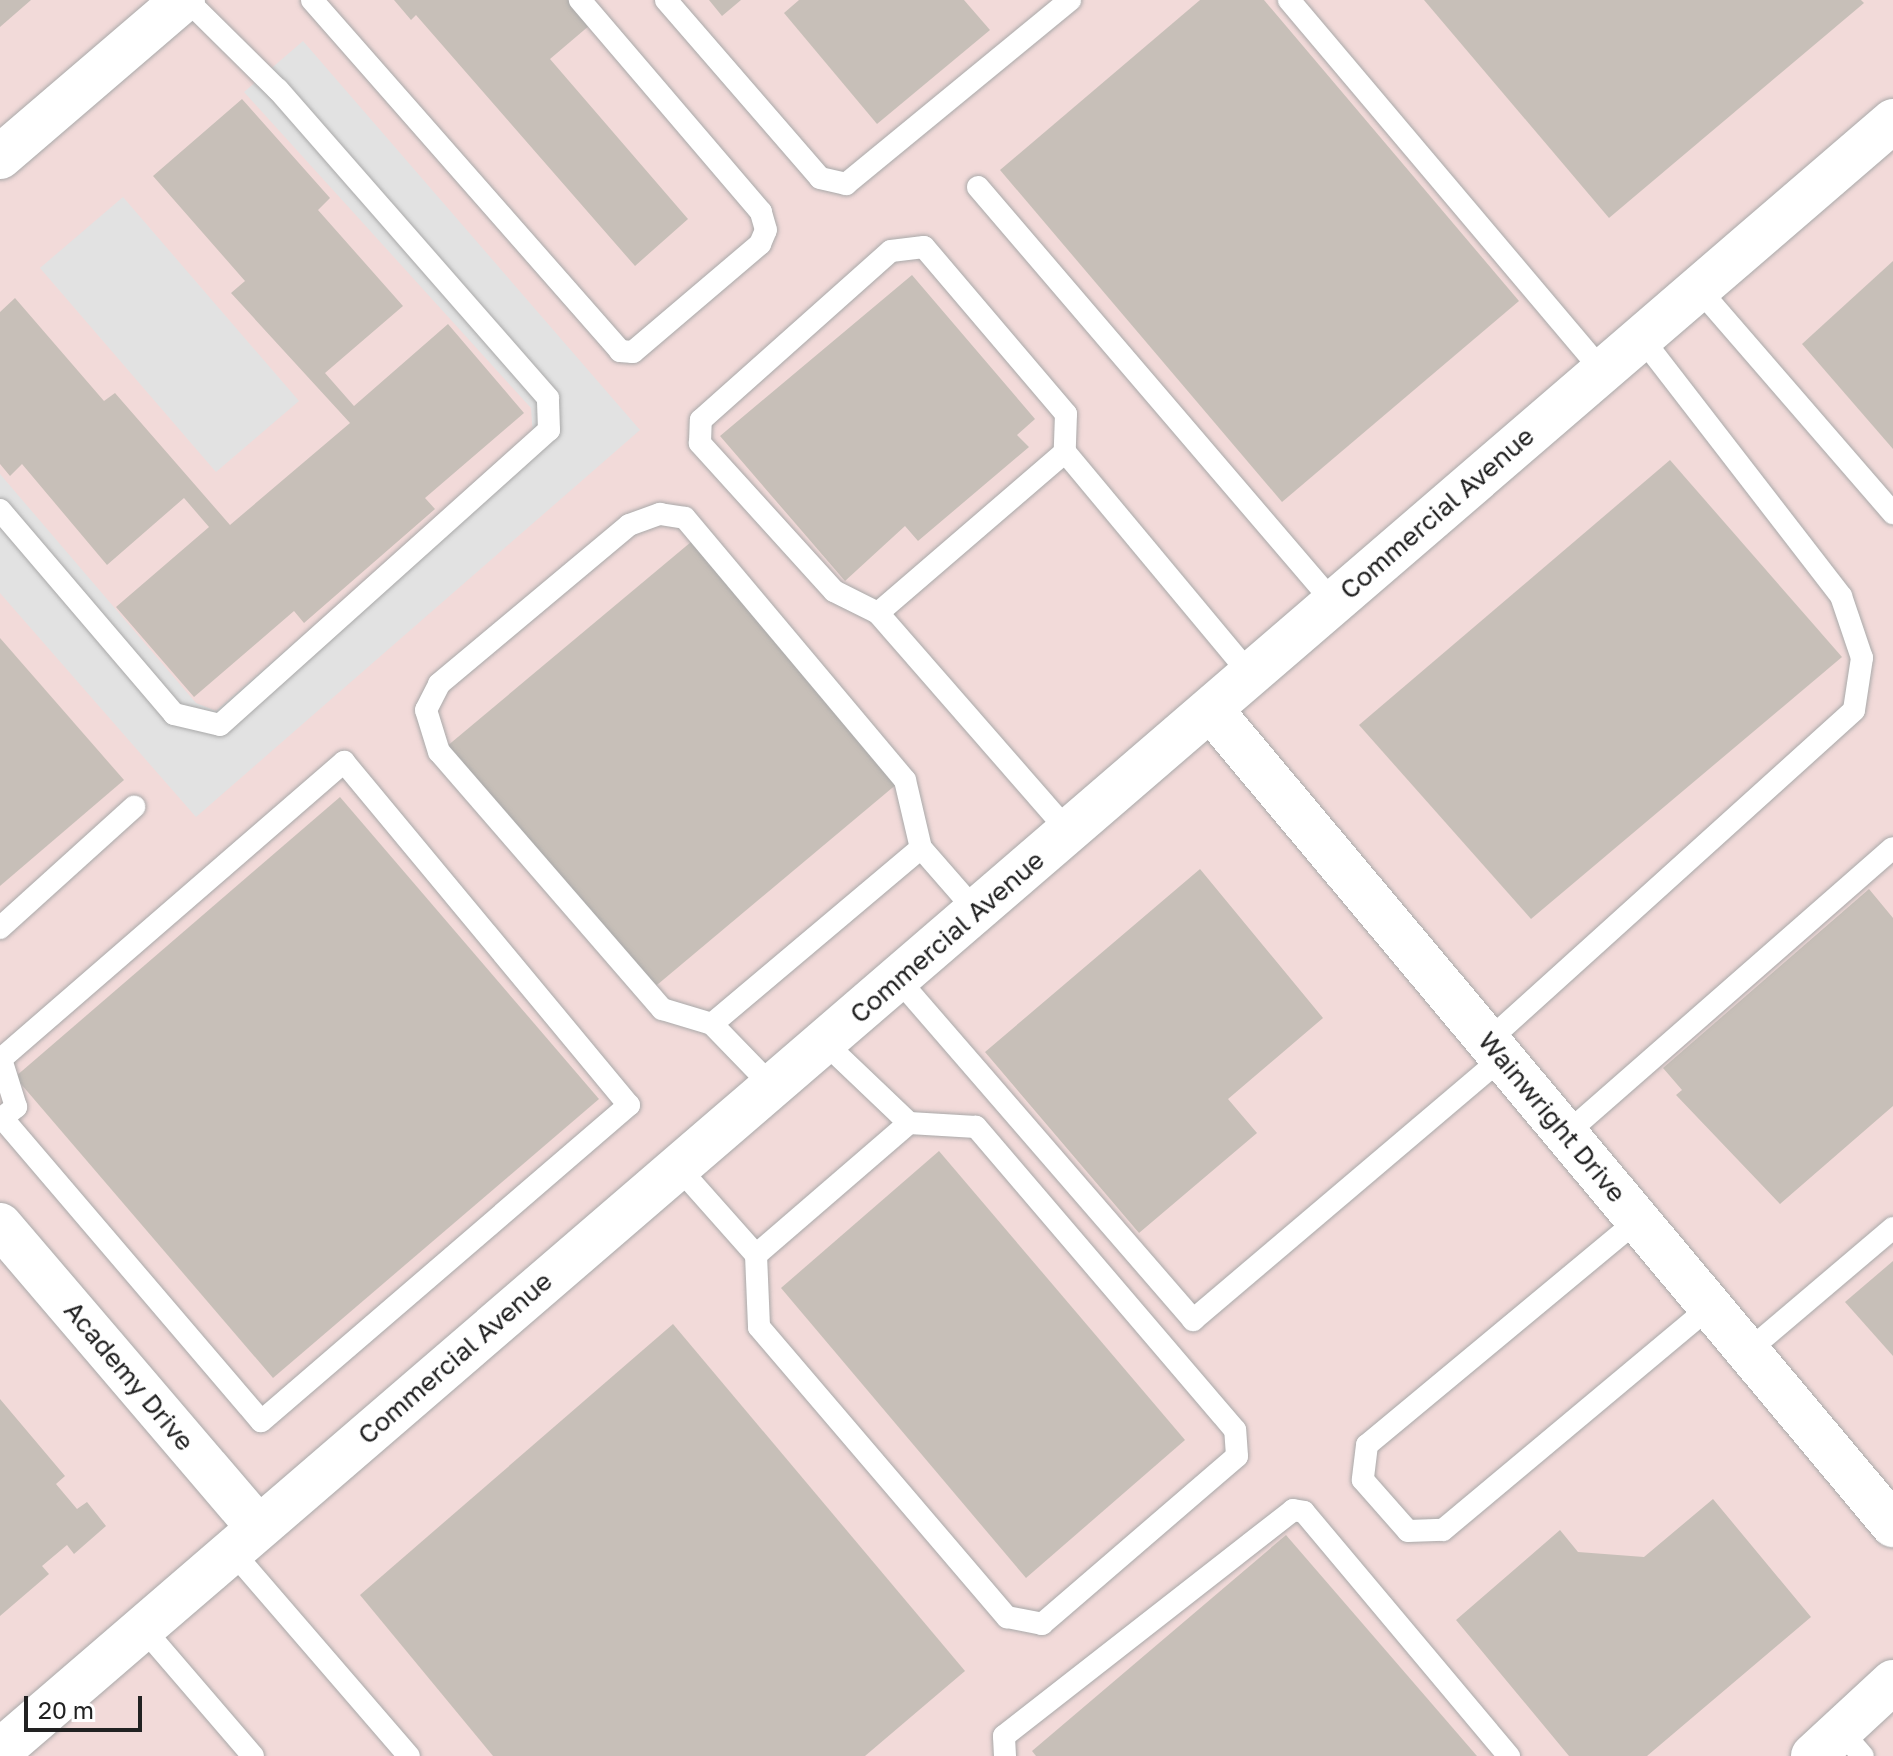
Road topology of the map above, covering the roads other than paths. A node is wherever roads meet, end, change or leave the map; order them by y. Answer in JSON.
{"nodes":[{"id":1,"x":185,"y":0,"type":"edge"},
{"id":2,"x":312,"y":0,"type":"edge"},
{"id":3,"x":580,"y":0,"type":"edge"},
{"id":4,"x":666,"y":0,"type":"edge"},
{"id":5,"x":1070,"y":0,"type":"edge"},
{"id":6,"x":1289,"y":0,"type":"edge"},
{"id":7,"x":1893,"y":121,"type":"edge"},
{"id":8,"x":4,"y":146,"type":"edge"},
{"id":9,"x":978,"y":187,"type":"dead end"},
{"id":10,"x":1698,"y":288,"type":"junction"},
{"id":11,"x":1641,"y":337,"type":"junction"},
{"id":12,"x":1602,"y":370,"type":"junction"},
{"id":13,"x":1065,"y":452,"type":"junction"},
{"id":14,"x":0,"y":510,"type":"edge"},
{"id":15,"x":1893,"y":513,"type":"edge"},
{"id":16,"x":1334,"y":603,"type":"junction"},
{"id":17,"x":878,"y":613,"type":"junction"},
{"id":18,"x":1251,"y":675,"type":"junction"},
{"id":19,"x":1211,"y":710,"type":"junction"},
{"id":20,"x":134,"y":807,"type":"dead end"},
{"id":21,"x":1069,"y":832,"type":"junction"},
{"id":22,"x":921,"y":848,"type":"junction"},
{"id":23,"x":1893,"y":848,"type":"edge"},
{"id":24,"x":976,"y":911,"type":"junction"},
{"id":25,"x":0,"y":928,"type":"edge"},
{"id":26,"x":898,"y":979,"type":"junction"},
{"id":27,"x":712,"y":1024,"type":"junction"},
{"id":28,"x":824,"y":1042,"type":"junction"},
{"id":29,"x":1495,"y":1049,"type":"junction"},
{"id":30,"x":772,"y":1086,"type":"junction"},
{"id":31,"x":1,"y":1119,"type":"edge"},
{"id":32,"x":909,"y":1123,"type":"junction"},
{"id":33,"x":1566,"y":1134,"type":"junction"},
{"id":34,"x":678,"y":1167,"type":"junction"},
{"id":35,"x":1638,"y":1220,"type":"junction"},
{"id":36,"x":0,"y":1225,"type":"edge"},
{"id":37,"x":1893,"y":1228,"type":"edge"},
{"id":38,"x":756,"y":1255,"type":"junction"},
{"id":39,"x":1711,"y":1306,"type":"junction"},
{"id":40,"x":1748,"y":1351,"type":"junction"},
{"id":41,"x":1889,"y":1511,"type":"edge"},
{"id":42,"x":244,"y":1539,"type":"junction"},
{"id":43,"x":142,"y":1627,"type":"junction"},
{"id":44,"x":1893,"y":1683,"type":"edge"},
{"id":45,"x":1839,"y":1748,"type":"edge"},
{"id":46,"x":14,"y":1749,"type":"edge"},
{"id":47,"x":253,"y":1756,"type":"edge"},
{"id":48,"x":409,"y":1756,"type":"edge"},
{"id":49,"x":1005,"y":1756,"type":"edge"},
{"id":50,"x":1509,"y":1756,"type":"edge"}],
"edges":[{"from":1,"to":8,"type":"street"},
{"from":1,"to":14,"type":"lane"},
{"from":2,"to":3,"type":"lane"},
{"from":4,"to":5,"type":"lane"},
{"from":6,"to":12,"type":"lane"},
{"from":7,"to":10,"type":"street","name":"Commercial Avenue"},
{"from":9,"to":16,"type":"lane"},
{"from":10,"to":11,"type":"street","name":"Commercial Avenue"},
{"from":10,"to":15,"type":"lane"},
{"from":11,"to":12,"type":"street","name":"Commercial Avenue"},
{"from":11,"to":29,"type":"lane"},
{"from":12,"to":16,"type":"street","name":"Commercial Avenue"},
{"from":13,"to":17,"type":"lane"},
{"from":13,"to":17,"type":"lane"},
{"from":13,"to":18,"type":"lane"},
{"from":16,"to":18,"type":"street","name":"Commercial Avenue"},
{"from":17,"to":21,"type":"lane"},
{"from":18,"to":19,"type":"street","name":"Commercial Avenue"},
{"from":19,"to":21,"type":"street","name":"Commercial Avenue"},
{"from":19,"to":29,"type":"street","name":"Wainwright Drive"},
{"from":20,"to":25,"type":"lane"},
{"from":21,"to":24,"type":"street","name":"Commercial Avenue"},
{"from":22,"to":24,"type":"lane"},
{"from":22,"to":27,"type":"lane"},
{"from":22,"to":27,"type":"lane"},
{"from":23,"to":33,"type":"lane"},
{"from":24,"to":26,"type":"street","name":"Commercial Avenue"},
{"from":26,"to":28,"type":"street","name":"Commercial Avenue"},
{"from":26,"to":29,"type":"lane"},
{"from":27,"to":30,"type":"lane"},
{"from":28,"to":30,"type":"street","name":"Commercial Avenue"},
{"from":28,"to":32,"type":"lane"},
{"from":29,"to":33,"type":"street","name":"Wainwright Drive"},
{"from":30,"to":34,"type":"street","name":"Commercial Avenue"},
{"from":31,"to":31,"type":"lane"},
{"from":32,"to":38,"type":"lane"},
{"from":32,"to":38,"type":"lane"},
{"from":33,"to":35,"type":"street","name":"Wainwright Drive"},
{"from":34,"to":38,"type":"lane"},
{"from":34,"to":42,"type":"street","name":"Commercial Avenue"},
{"from":35,"to":39,"type":"street","name":"Wainwright Drive"},
{"from":35,"to":39,"type":"lane"},
{"from":36,"to":42,"type":"street","name":"Academy Drive"},
{"from":37,"to":40,"type":"lane"},
{"from":39,"to":40,"type":"street","name":"Wainwright Drive"},
{"from":40,"to":41,"type":"street","name":"Wainwright Drive"},
{"from":42,"to":43,"type":"street","name":"Commercial Avenue"},
{"from":42,"to":48,"type":"lane"},
{"from":43,"to":46,"type":"street","name":"Commercial Avenue"},
{"from":43,"to":47,"type":"lane"},
{"from":44,"to":45,"type":"street"},
{"from":49,"to":50,"type":"lane"}]}
